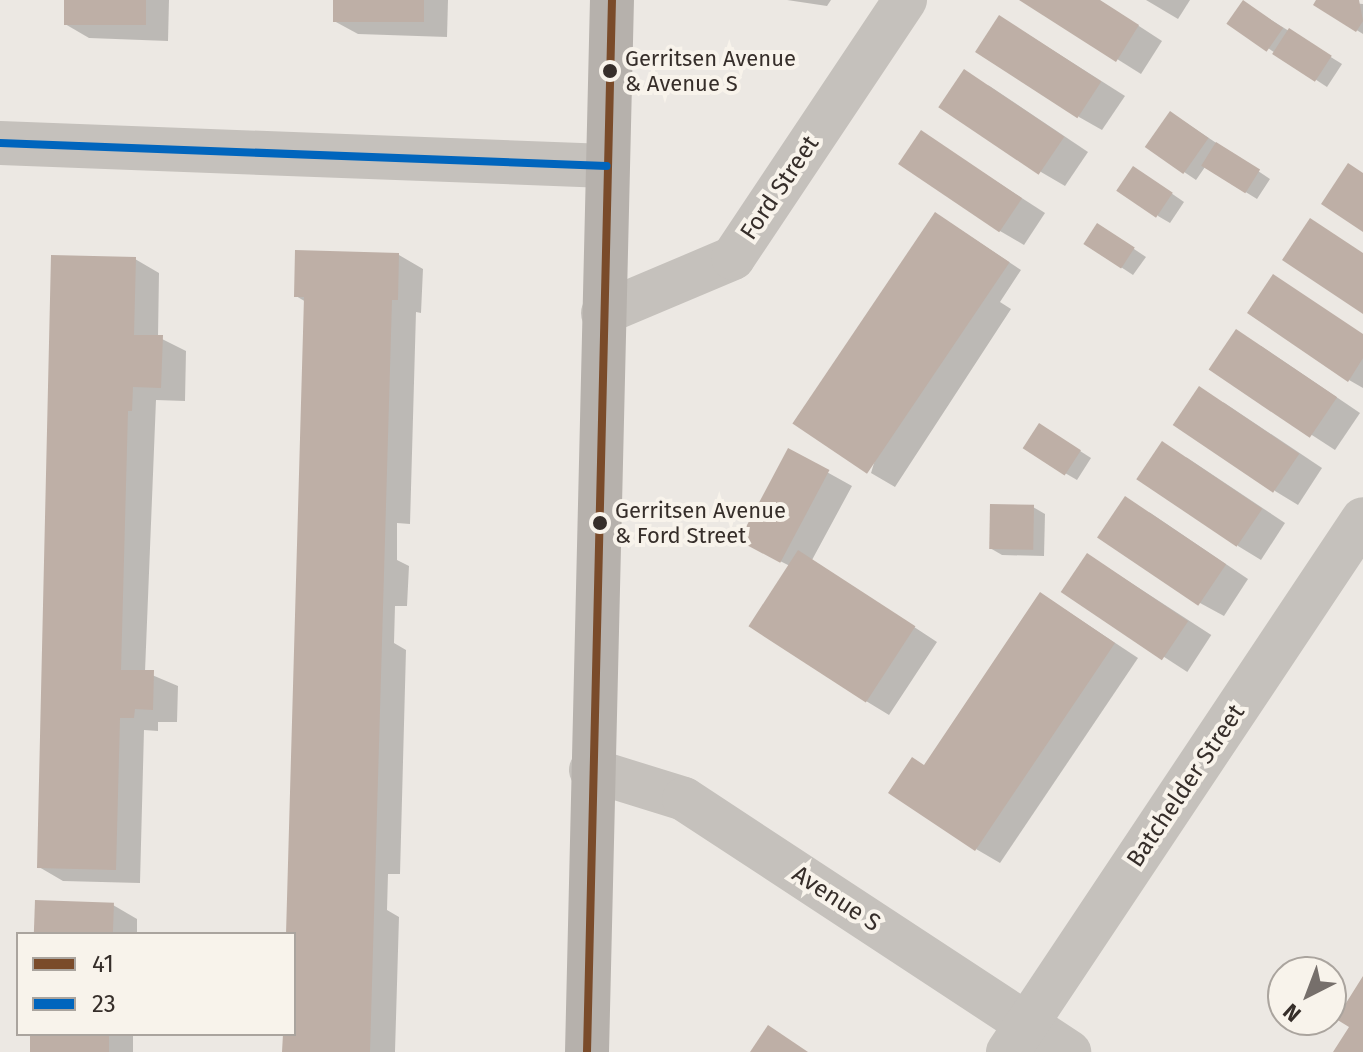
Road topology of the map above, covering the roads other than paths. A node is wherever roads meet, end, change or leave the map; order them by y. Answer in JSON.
{"nodes":[{"id":1,"x":612,"y":0,"type":"edge"},
{"id":2,"x":905,"y":0,"type":"edge"},
{"id":3,"x":0,"y":143,"type":"edge"},
{"id":4,"x":607,"y":166,"type":"junction"},
{"id":5,"x":603,"y":313,"type":"junction"},
{"id":6,"x":1363,"y":519,"type":"edge"},
{"id":7,"x":591,"y":770,"type":"junction"},
{"id":8,"x":1017,"y":1038,"type":"edge"},
{"id":9,"x":587,"y":1052,"type":"edge"},
{"id":10,"x":1069,"y":1052,"type":"edge"}],
"edges":[{"from":1,"to":4,"type":"main road"},
{"from":2,"to":5,"type":"street","name":"Ford Street"},
{"from":3,"to":4,"type":"street"},
{"from":4,"to":5,"type":"main road"},
{"from":5,"to":7,"type":"main road"},
{"from":6,"to":8,"type":"street","name":"Batchelder Street"},
{"from":7,"to":8,"type":"street","name":"Avenue S"},
{"from":7,"to":9,"type":"main road"},
{"from":8,"to":10,"type":"street","name":"Avenue S"}]}
